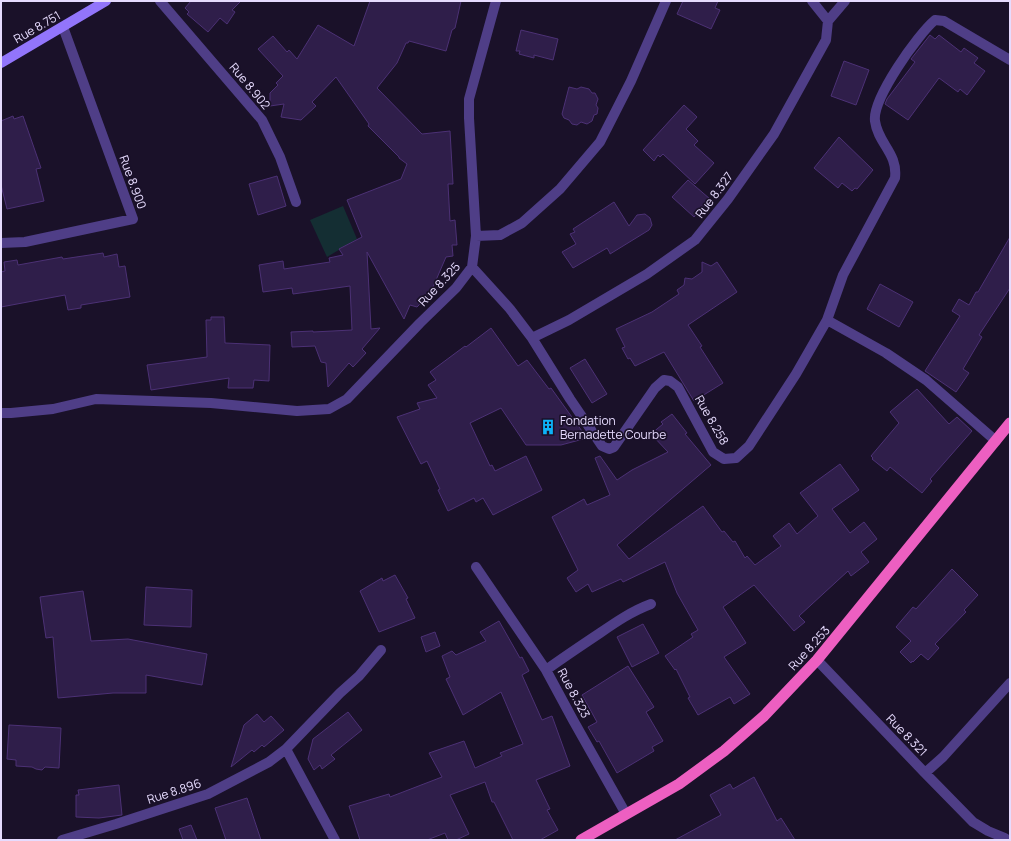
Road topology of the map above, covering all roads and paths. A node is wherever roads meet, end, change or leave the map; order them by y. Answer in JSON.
{"nodes":[{"id":1,"x":106,"y":1,"type":"edge"},
{"id":2,"x":160,"y":1,"type":"edge"},
{"id":3,"x":496,"y":1,"type":"edge"},
{"id":4,"x":666,"y":1,"type":"edge"},
{"id":5,"x":812,"y":1,"type":"edge"},
{"id":6,"x":845,"y":1,"type":"edge"},
{"id":7,"x":95,"y":4,"type":"edge"},
{"id":8,"x":828,"y":21,"type":"junction"},
{"id":9,"x":63,"y":27,"type":"junction"},
{"id":10,"x":1010,"y":60,"type":"edge"},
{"id":11,"x":1,"y":63,"type":"edge"},
{"id":12,"x":296,"y":202,"type":"dead end"},
{"id":13,"x":476,"y":236,"type":"junction"},
{"id":14,"x":1,"y":243,"type":"edge"},
{"id":15,"x":472,"y":268,"type":"junction"},
{"id":16,"x":827,"y":320,"type":"junction"},
{"id":17,"x":532,"y":338,"type":"junction"},
{"id":18,"x":1,"y":413,"type":"edge"},
{"id":19,"x":1010,"y":423,"type":"edge"},
{"id":20,"x":996,"y":441,"type":"junction"},
{"id":21,"x":476,"y":567,"type":"dead end"},
{"id":22,"x":651,"y":604,"type":"dead end"},
{"id":23,"x":381,"y":650,"type":"dead end"},
{"id":24,"x":817,"y":660,"type":"junction"},
{"id":25,"x":546,"y":670,"type":"junction"},
{"id":26,"x":1010,"y":683,"type":"edge"},
{"id":27,"x":286,"y":749,"type":"junction"},
{"id":28,"x":925,"y":773,"type":"junction"},
{"id":29,"x":626,"y":814,"type":"junction"},
{"id":30,"x":1005,"y":838,"type":"dead end"},
{"id":31,"x":62,"y":840,"type":"edge"},
{"id":32,"x":335,"y":840,"type":"edge"},
{"id":33,"x":581,"y":840,"type":"edge"}],
"edges":[{"from":1,"to":7,"type":"main road","name":"Rue 8.751"},
{"from":2,"to":12,"type":"street","name":"Rue 8.902"},
{"from":3,"to":13,"type":"street","name":"Rue 8.325"},
{"from":4,"to":13,"type":"street"},
{"from":5,"to":8,"type":"street"},
{"from":6,"to":8,"type":"street"},
{"from":7,"to":9,"type":"main road","name":"Rue 8.751"},
{"from":8,"to":17,"type":"street","name":"Rue 8.327"},
{"from":9,"to":11,"type":"main road","name":"Rue 8.751"},
{"from":9,"to":14,"type":"street","name":"Rue 8.900"},
{"from":10,"to":16,"type":"street"},
{"from":13,"to":15,"type":"street","name":"Rue 8.325"},
{"from":15,"to":17,"type":"street","name":"Rue 8.258"},
{"from":15,"to":18,"type":"street","name":"Rue 8.325"},
{"from":16,"to":17,"type":"street","name":"Rue 8.258"},
{"from":16,"to":20,"type":"street"},
{"from":19,"to":20,"type":"highway","name":"Rue 8.253"},
{"from":20,"to":24,"type":"highway","name":"Rue 8.253"},
{"from":21,"to":25,"type":"street"},
{"from":22,"to":25,"type":"street","name":"Rue 8.323"},
{"from":23,"to":27,"type":"street","name":"Rue 8.896"},
{"from":24,"to":28,"type":"street","name":"Rue 8.321"},
{"from":24,"to":29,"type":"highway","name":"Rue 8.253"},
{"from":25,"to":29,"type":"street","name":"Rue 8.323"},
{"from":26,"to":28,"type":"street","name":"Rue 8.321"},
{"from":27,"to":31,"type":"street","name":"Rue 8.896"},
{"from":27,"to":32,"type":"street"},
{"from":28,"to":30,"type":"street"},
{"from":29,"to":33,"type":"highway","name":"Rue 8.253"}]}
